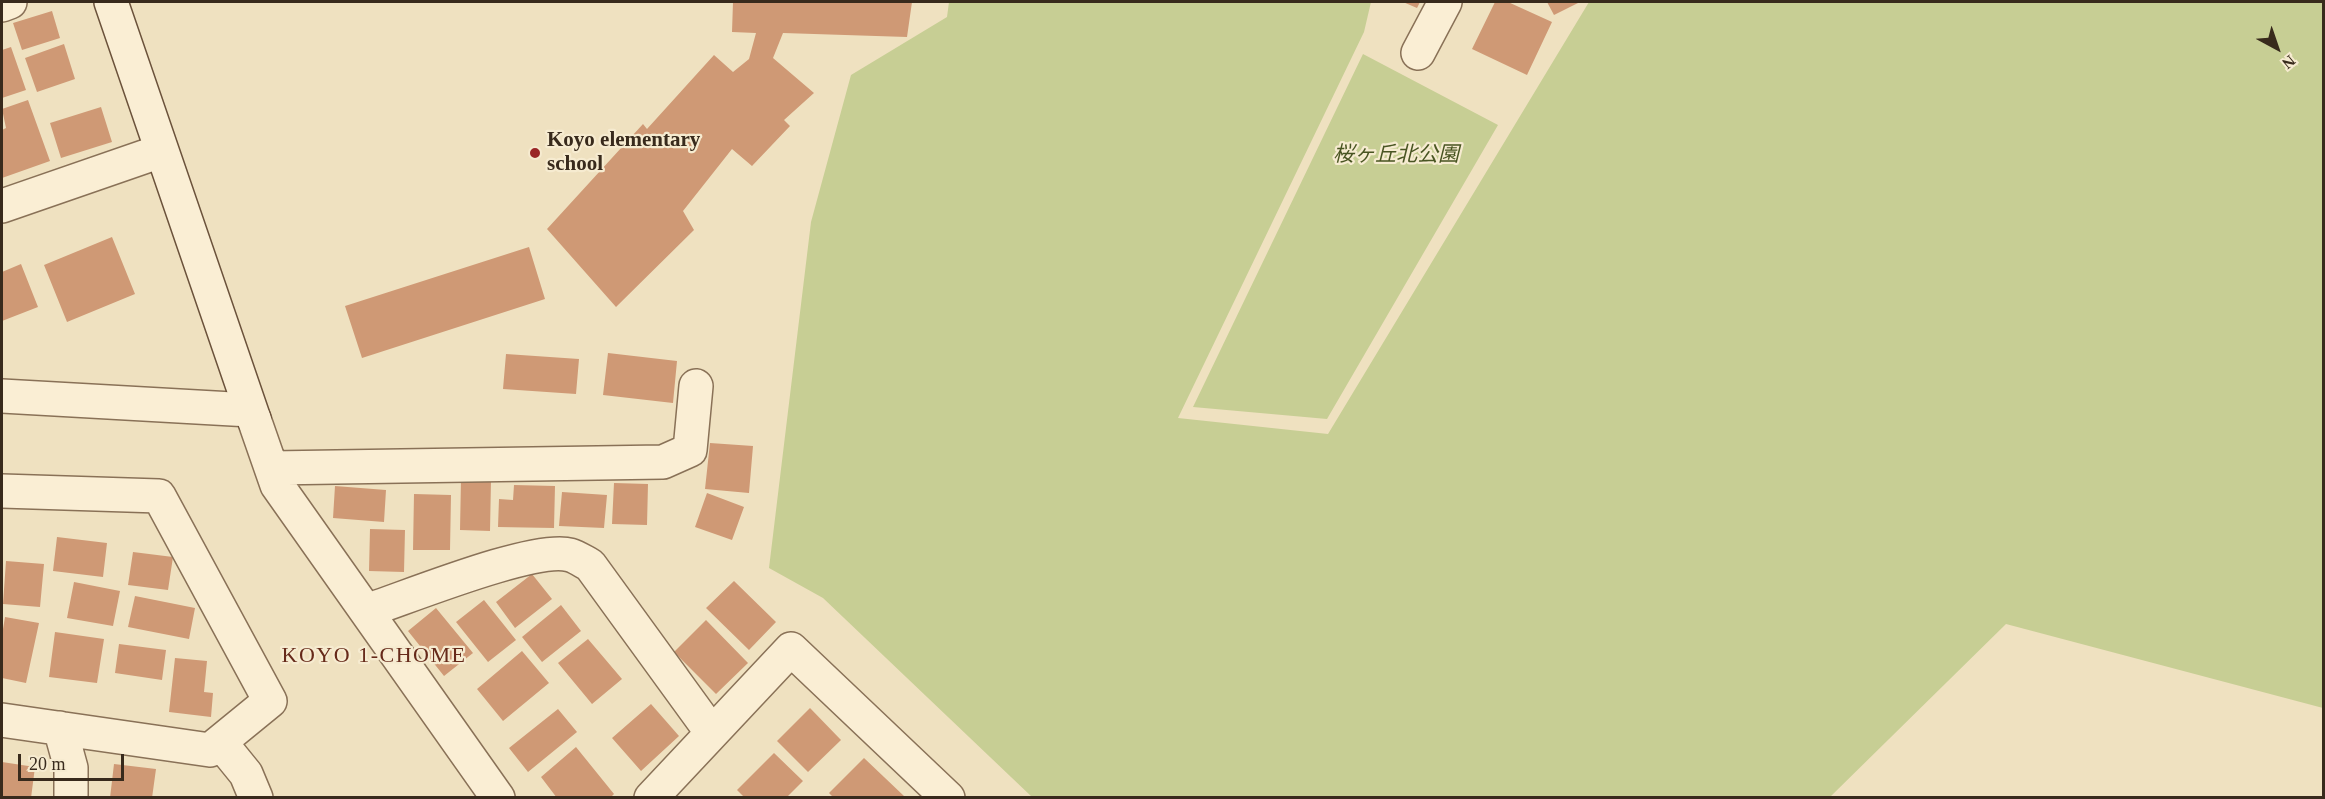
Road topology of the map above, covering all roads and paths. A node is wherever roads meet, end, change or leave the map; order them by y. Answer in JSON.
{"nodes":[{"id":1,"x":10,"y":2,"type":"edge"},
{"id":2,"x":111,"y":2,"type":"edge"},
{"id":3,"x":1445,"y":2,"type":"edge"},
{"id":4,"x":2,"y":4,"type":"edge"},
{"id":5,"x":1418,"y":53,"type":"dead end"},
{"id":6,"x":161,"y":151,"type":"junction"},
{"id":7,"x":2,"y":206,"type":"edge"},
{"id":8,"x":696,"y":386,"type":"dead end"},
{"id":9,"x":2,"y":396,"type":"edge"},
{"id":10,"x":252,"y":415,"type":"junction"},
{"id":11,"x":271,"y":468,"type":"junction"},
{"id":12,"x":2,"y":491,"type":"edge"},
{"id":13,"x":366,"y":611,"type":"junction"},
{"id":14,"x":2,"y":720,"type":"edge"},
{"id":15,"x":60,"y":728,"type":"junction"},
{"id":16,"x":712,"y":733,"type":"junction"},
{"id":17,"x":220,"y":742,"type":"junction"},
{"id":18,"x":942,"y":796,"type":"edge"},
{"id":19,"x":71,"y":798,"type":"edge"},
{"id":20,"x":256,"y":798,"type":"edge"},
{"id":21,"x":498,"y":798,"type":"edge"},
{"id":22,"x":651,"y":798,"type":"edge"}],
"edges":[{"from":1,"to":4,"type":"street"},
{"from":2,"to":6,"type":"street"},
{"from":3,"to":5,"type":"street"},
{"from":6,"to":7,"type":"street"},
{"from":6,"to":10,"type":"street"},
{"from":8,"to":11,"type":"street"},
{"from":9,"to":10,"type":"street"},
{"from":10,"to":11,"type":"street"},
{"from":11,"to":13,"type":"street"},
{"from":12,"to":17,"type":"street"},
{"from":13,"to":16,"type":"street"},
{"from":13,"to":21,"type":"street"},
{"from":14,"to":15,"type":"street"},
{"from":15,"to":17,"type":"street"},
{"from":15,"to":19,"type":"street"},
{"from":16,"to":18,"type":"street"},
{"from":16,"to":22,"type":"street"},
{"from":17,"to":20,"type":"street"}]}
